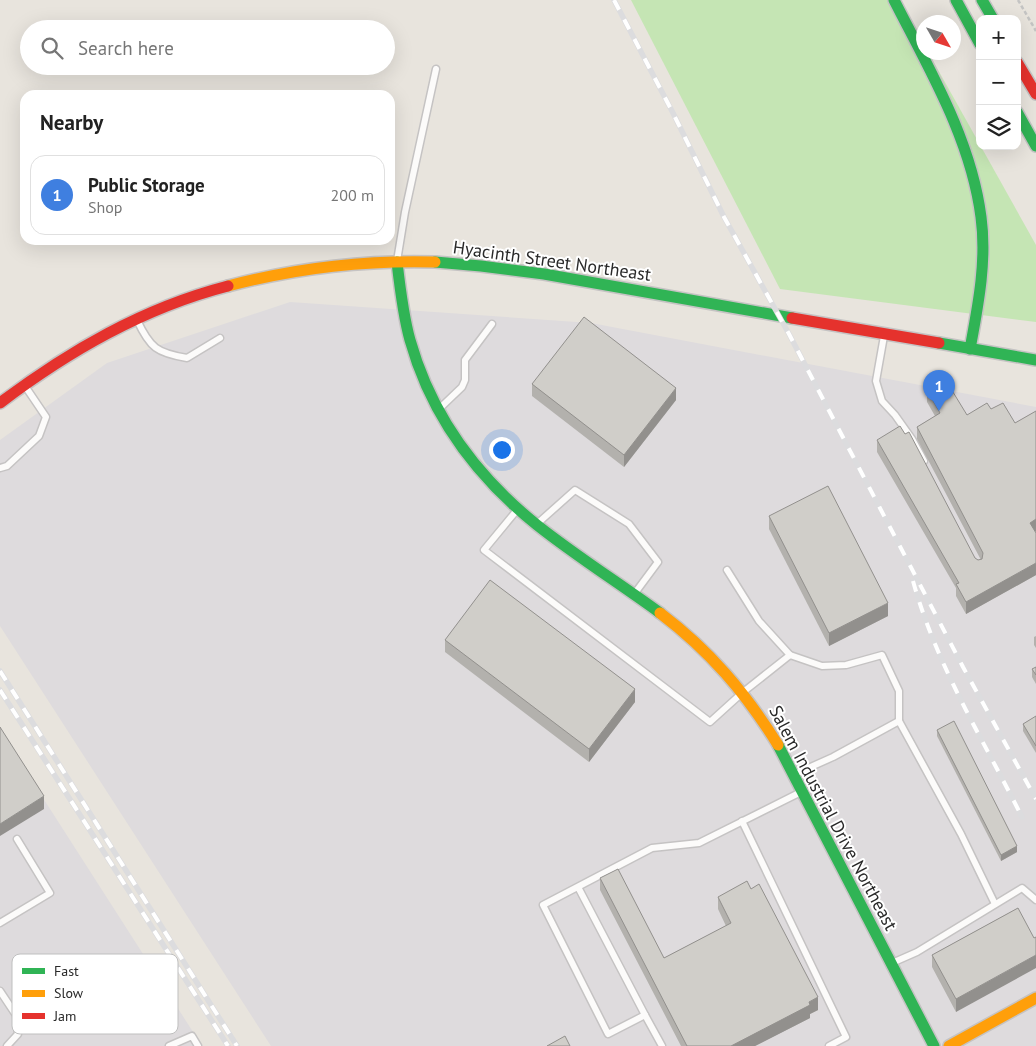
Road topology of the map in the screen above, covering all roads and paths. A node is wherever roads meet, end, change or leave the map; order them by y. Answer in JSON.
{"nodes":[{"id":1,"x":894,"y":0,"type":"edge"},
{"id":2,"x":956,"y":0,"type":"edge"},
{"id":3,"x":982,"y":0,"type":"edge"},
{"id":4,"x":1018,"y":0,"type":"edge"},
{"id":5,"x":991,"y":15,"type":"edge"},
{"id":6,"x":1036,"y":31,"type":"edge"},
{"id":7,"x":976,"y":37,"type":"edge"},
{"id":8,"x":436,"y":69,"type":"dead end"},
{"id":9,"x":1021,"y":69,"type":"edge"},
{"id":10,"x":1036,"y":94,"type":"edge"},
{"id":11,"x":1021,"y":119,"type":"edge"},
{"id":12,"x":1036,"y":146,"type":"edge"},
{"id":13,"x":397,"y":262,"type":"junction"},
{"id":14,"x":136,"y":318,"type":"junction"},
{"id":15,"x":492,"y":324,"type":"dead end"},
{"id":16,"x":884,"y":335,"type":"junction"},
{"id":17,"x":220,"y":338,"type":"dead end"},
{"id":18,"x":970,"y":349,"type":"junction"},
{"id":19,"x":1036,"y":360,"type":"edge"},
{"id":20,"x":24,"y":385,"type":"junction"},
{"id":21,"x":0,"y":403,"type":"edge"},
{"id":22,"x":438,"y":410,"type":"junction"},
{"id":23,"x":926,"y":464,"type":"edge"},
{"id":24,"x":0,"y":468,"type":"edge"},
{"id":25,"x":518,"y":509,"type":"junction"},
{"id":26,"x":536,"y":524,"type":"junction"},
{"id":27,"x":727,"y":570,"type":"dead end"},
{"id":28,"x":635,"y":594,"type":"junction"},
{"id":29,"x":790,"y":655,"type":"junction"},
{"id":30,"x":742,"y":693,"type":"junction"},
{"id":31,"x":899,"y":721,"type":"junction"},
{"id":32,"x":793,"y":775,"type":"junction"},
{"id":33,"x":802,"y":792,"type":"junction"},
{"id":34,"x":742,"y":821,"type":"junction"},
{"id":35,"x":17,"y":839,"type":"dead end"},
{"id":36,"x":578,"y":887,"type":"junction"},
{"id":37,"x":1036,"y":900,"type":"edge"},
{"id":38,"x":995,"y":904,"type":"junction"},
{"id":39,"x":0,"y":923,"type":"edge"},
{"id":40,"x":891,"y":963,"type":"junction"},
{"id":41,"x":0,"y":991,"type":"edge"},
{"id":42,"x":1036,"y":998,"type":"edge"},
{"id":43,"x":12,"y":1010,"type":"edge"},
{"id":44,"x":645,"y":1015,"type":"junction"},
{"id":45,"x":18,"y":1034,"type":"edge"},
{"id":46,"x":7,"y":1046,"type":"edge"},
{"id":47,"x":169,"y":1046,"type":"edge"},
{"id":48,"x":198,"y":1046,"type":"edge"},
{"id":49,"x":662,"y":1046,"type":"edge"},
{"id":50,"x":829,"y":1046,"type":"edge"},
{"id":51,"x":934,"y":1046,"type":"edge"},
{"id":52,"x":949,"y":1046,"type":"edge"}],
"edges":[{"from":1,"to":18,"type":"main road"},
{"from":2,"to":7,"type":"main road"},
{"from":3,"to":5,"type":"main road"},
{"from":4,"to":6,"type":"path"},
{"from":8,"to":13,"type":"lane"},
{"from":9,"to":10,"type":"main road"},
{"from":11,"to":12,"type":"main road"},
{"from":13,"to":14,"type":"main road","name":"Hyacinth Street Northeast"},
{"from":13,"to":16,"type":"main road","name":"Hyacinth Street Northeast"},
{"from":13,"to":22,"type":"main road","name":"Salem Industrial Drive Northeast"},
{"from":14,"to":17,"type":"lane"},
{"from":14,"to":20,"type":"main road","name":"Hyacinth Street Northeast"},
{"from":15,"to":22,"type":"lane"},
{"from":16,"to":18,"type":"main road","name":"Hyacinth Street Northeast"},
{"from":16,"to":23,"type":"lane"},
{"from":18,"to":19,"type":"main road","name":"Hyacinth Street Northeast"},
{"from":20,"to":21,"type":"main road","name":"Hyacinth Street Northeast"},
{"from":20,"to":24,"type":"lane"},
{"from":22,"to":25,"type":"main road","name":"Salem Industrial Drive Northeast"},
{"from":25,"to":26,"type":"main road","name":"Salem Industrial Drive Northeast"},
{"from":25,"to":30,"type":"lane"},
{"from":26,"to":28,"type":"main road","name":"Salem Industrial Drive Northeast"},
{"from":26,"to":28,"type":"lane"},
{"from":27,"to":29,"type":"lane"},
{"from":28,"to":30,"type":"main road","name":"Salem Industrial Drive Northeast"},
{"from":29,"to":30,"type":"lane"},
{"from":29,"to":31,"type":"lane"},
{"from":30,"to":32,"type":"main road","name":"Salem Industrial Drive Northeast"},
{"from":31,"to":32,"type":"lane"},
{"from":31,"to":38,"type":"lane"},
{"from":32,"to":33,"type":"main road","name":"Salem Industrial Drive Northeast"},
{"from":33,"to":34,"type":"lane"},
{"from":33,"to":40,"type":"main road","name":"Salem Industrial Drive Northeast"},
{"from":34,"to":36,"type":"lane"},
{"from":34,"to":50,"type":"lane"},
{"from":35,"to":39,"type":"lane"},
{"from":36,"to":44,"type":"lane"},
{"from":36,"to":44,"type":"lane"},
{"from":37,"to":38,"type":"lane"},
{"from":38,"to":40,"type":"lane"},
{"from":40,"to":51,"type":"main road","name":"Salem Industrial Drive Northeast"},
{"from":41,"to":43,"type":"lane"},
{"from":42,"to":52,"type":"main road"},
{"from":44,"to":49,"type":"lane"},
{"from":45,"to":46,"type":"lane"},
{"from":47,"to":48,"type":"lane"}]}
